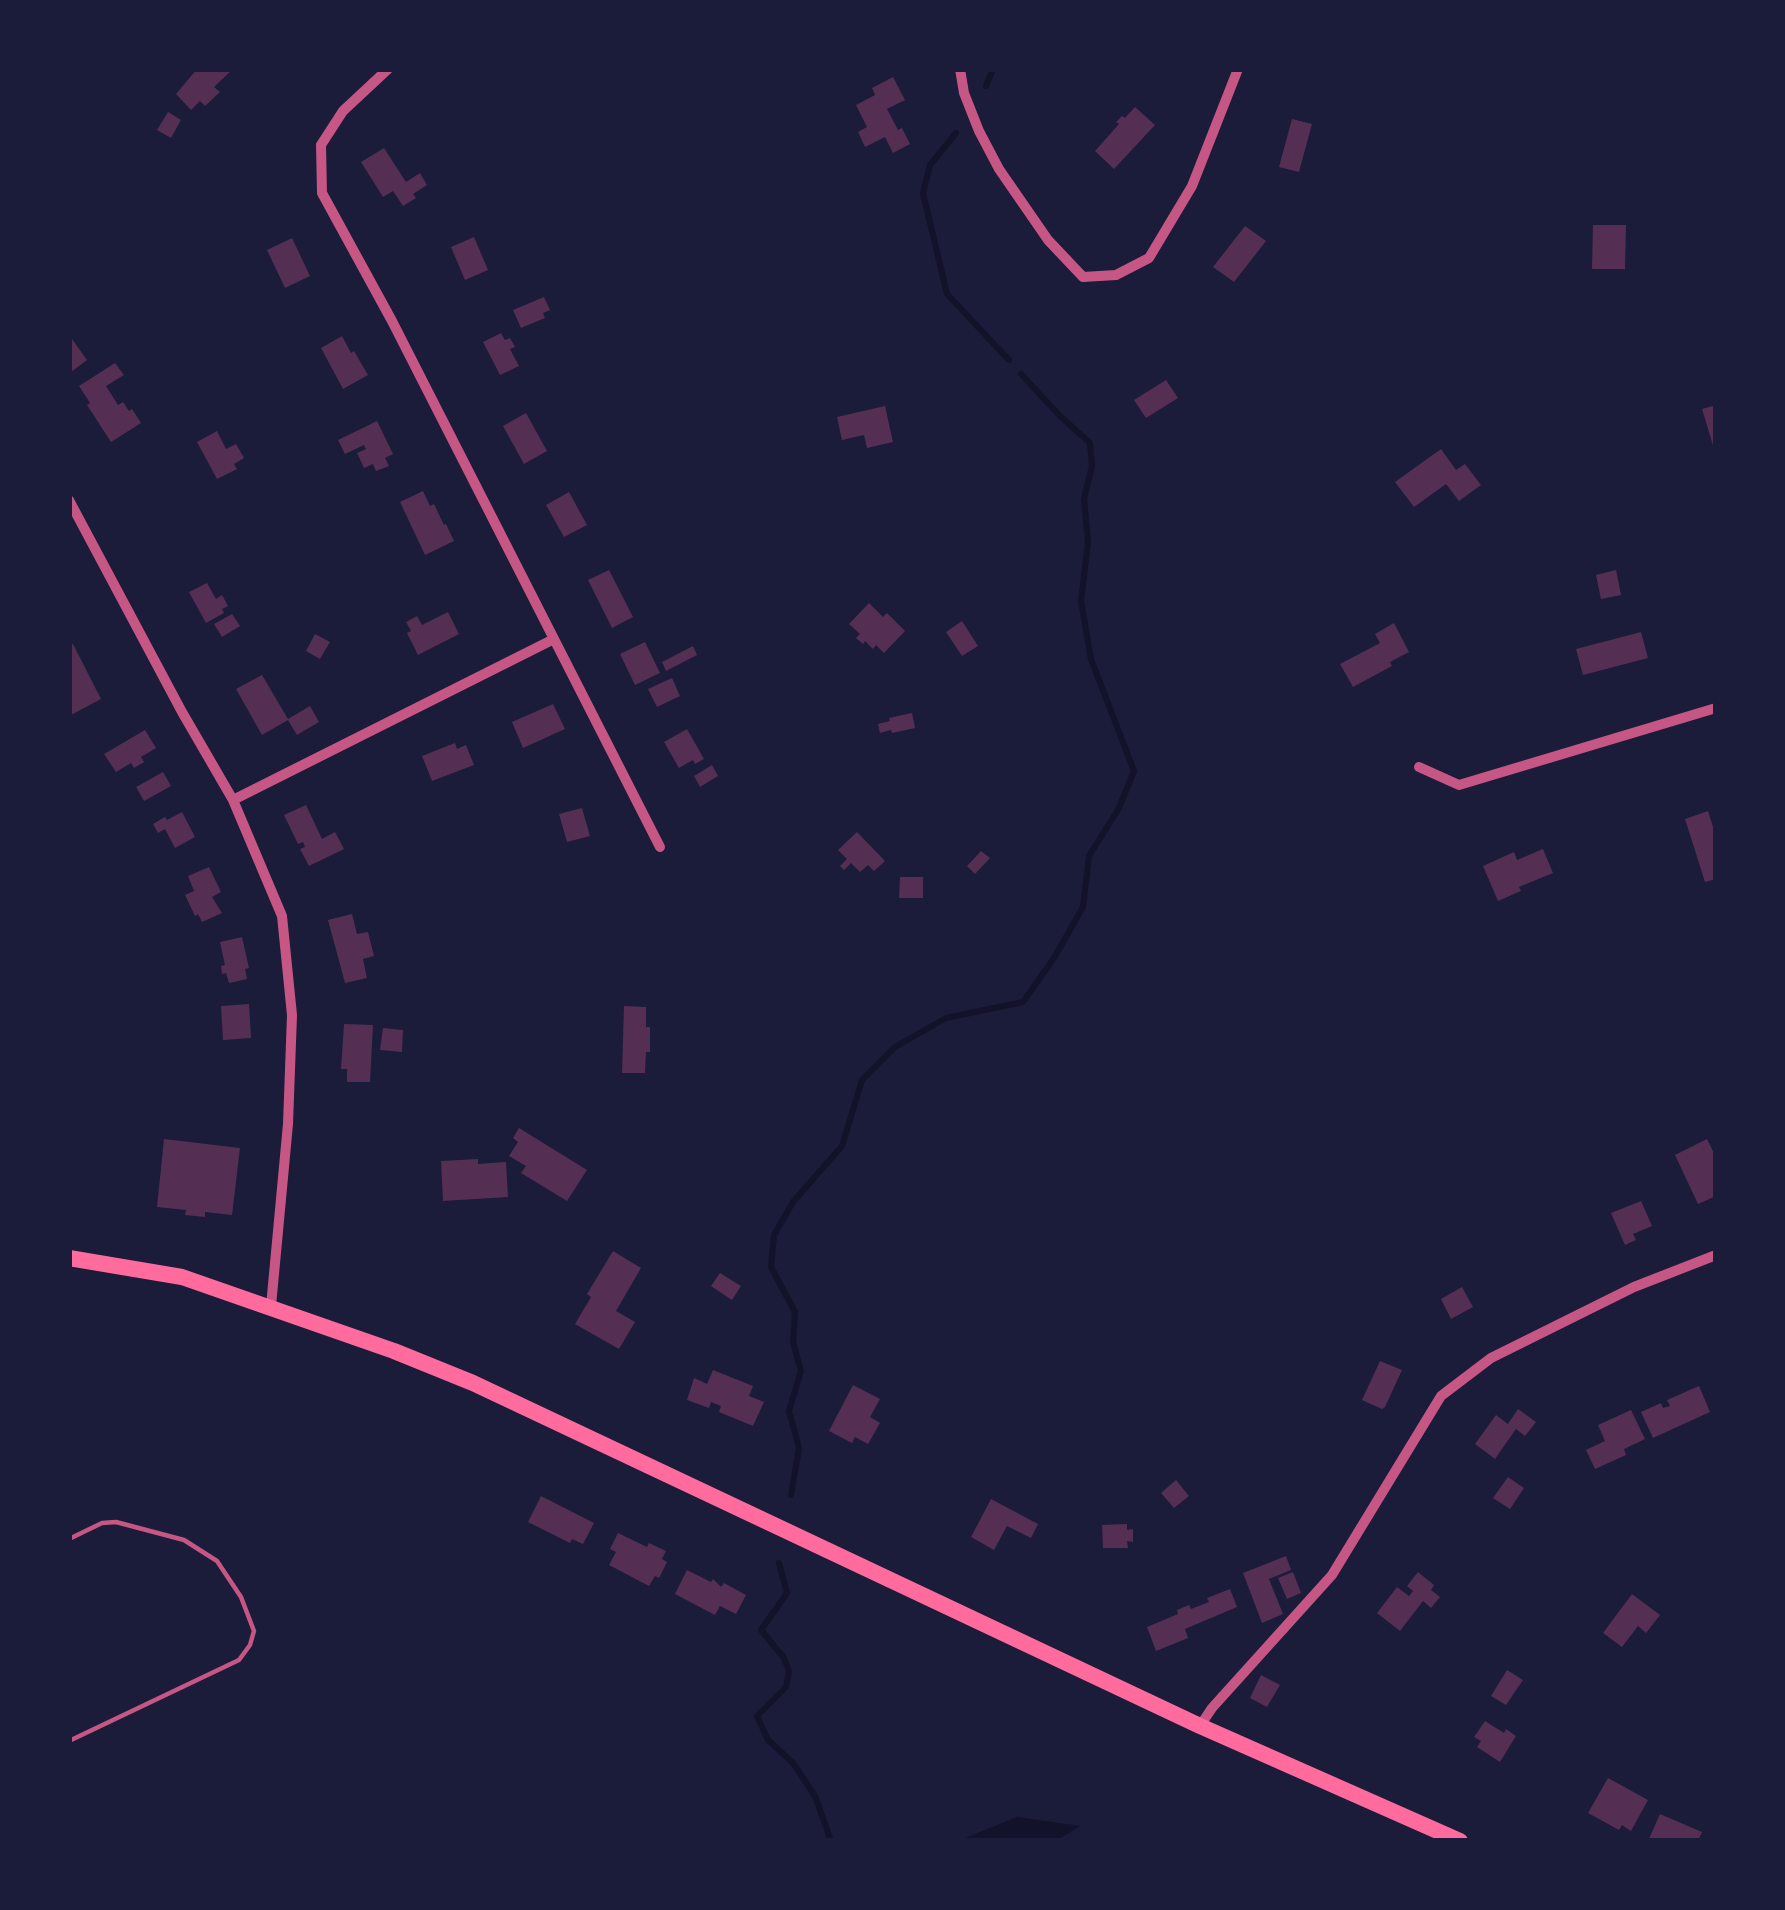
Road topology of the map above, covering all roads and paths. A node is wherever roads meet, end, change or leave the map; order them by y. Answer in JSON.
{"nodes":[{"id":1,"x":388,"y":69,"type":"edge"},
{"id":2,"x":960,"y":69,"type":"edge"},
{"id":3,"x":1238,"y":69,"type":"edge"},
{"id":4,"x":69,"y":500,"type":"edge"},
{"id":5,"x":554,"y":638,"type":"junction"},
{"id":6,"x":1716,"y":708,"type":"edge"},
{"id":7,"x":1419,"y":767,"type":"dead end"},
{"id":8,"x":232,"y":800,"type":"junction"},
{"id":9,"x":660,"y":847,"type":"dead end"},
{"id":10,"x":1716,"y":1255,"type":"edge"},
{"id":11,"x":69,"y":1258,"type":"edge"},
{"id":12,"x":272,"y":1306,"type":"junction"},
{"id":13,"x":69,"y":1539,"type":"edge"},
{"id":14,"x":1200,"y":1726,"type":"junction"},
{"id":15,"x":69,"y":1742,"type":"edge"},
{"id":16,"x":1460,"y":1841,"type":"edge"}],
"edges":[{"from":1,"to":5,"type":"street"},
{"from":2,"to":3,"type":"street"},
{"from":4,"to":8,"type":"street"},
{"from":5,"to":8,"type":"street"},
{"from":5,"to":9,"type":"street"},
{"from":6,"to":7,"type":"street"},
{"from":8,"to":12,"type":"street"},
{"from":10,"to":14,"type":"street"},
{"from":11,"to":12,"type":"main road"},
{"from":12,"to":14,"type":"main road"},
{"from":13,"to":15,"type":"lane"},
{"from":14,"to":16,"type":"main road"}]}
